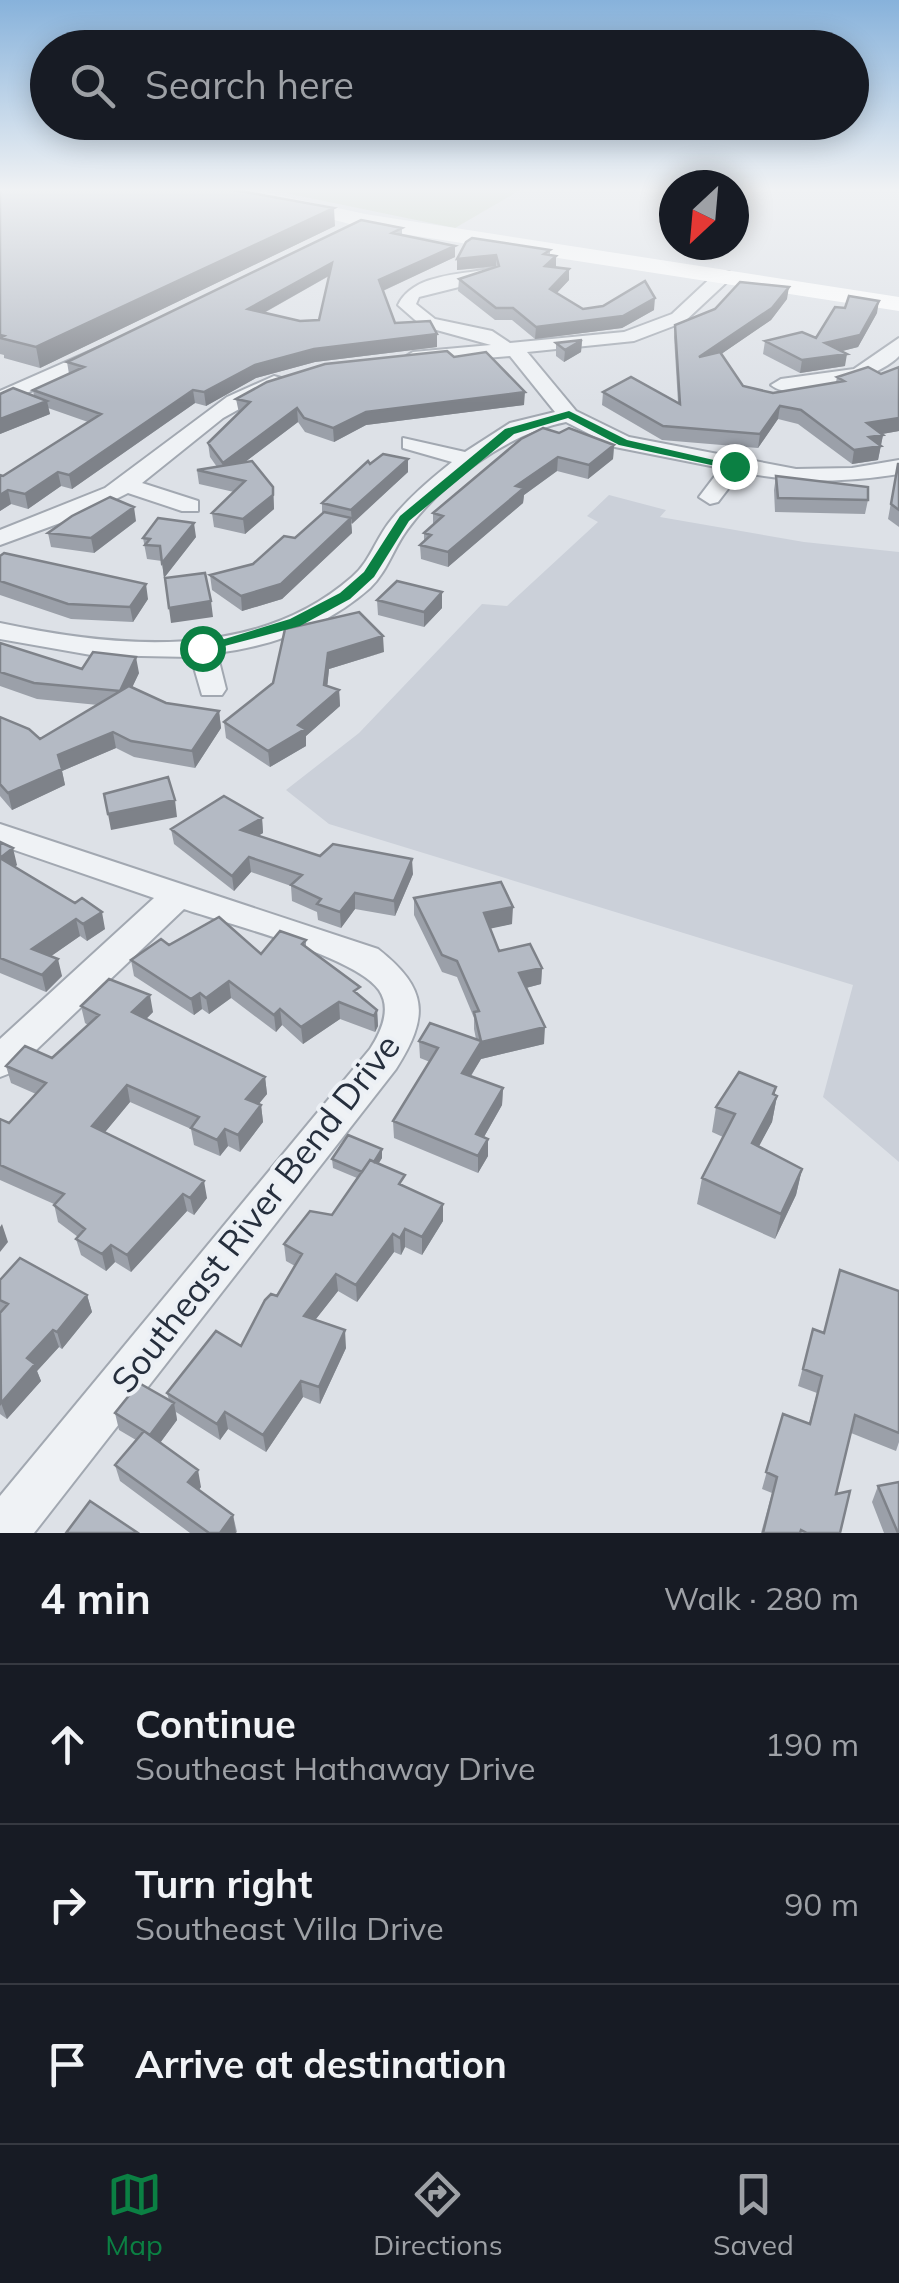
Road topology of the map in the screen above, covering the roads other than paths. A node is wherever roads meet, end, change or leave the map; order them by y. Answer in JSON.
{"nodes":[{"id":1,"x":622,"y":261,"type":"edge"},
{"id":2,"x":489,"y":274,"type":"edge"},
{"id":3,"x":723,"y":276,"type":"junction"},
{"id":4,"x":899,"y":304,"type":"edge"},
{"id":5,"x":119,"y":344,"type":"edge"},
{"id":6,"x":899,"y":344,"type":"edge"},
{"id":7,"x":512,"y":351,"type":"junction"},
{"id":8,"x":392,"y":360,"type":"edge"},
{"id":9,"x":0,"y":373,"type":"edge"},
{"id":10,"x":301,"y":374,"type":"edge"},
{"id":11,"x":40,"y":382,"type":"junction"},
{"id":12,"x":780,"y":384,"type":"dead end"},
{"id":13,"x":0,"y":399,"type":"edge"},
{"id":14,"x":569,"y":414,"type":"junction"},
{"id":15,"x":411,"y":443,"type":"dead end"},
{"id":16,"x":472,"y":462,"type":"junction"},
{"id":17,"x":734,"y":466,"type":"junction"},
{"id":18,"x":899,"y":467,"type":"edge"},
{"id":19,"x":126,"y":485,"type":"junction"},
{"id":20,"x":710,"y":497,"type":"dead end"},
{"id":21,"x":190,"y":506,"type":"dead end"},
{"id":22,"x":0,"y":538,"type":"edge"},
{"id":23,"x":0,"y":630,"type":"edge"},
{"id":24,"x":202,"y":648,"type":"junction"},
{"id":25,"x":212,"y":689,"type":"dead end"},
{"id":26,"x":0,"y":834,"type":"edge"},
{"id":27,"x":177,"y":896,"type":"junction"},
{"id":28,"x":0,"y":1062,"type":"edge"},
{"id":29,"x":2,"y":1533,"type":"edge"}],
"edges":[{"from":1,"to":3,"type":"street"},
{"from":2,"to":7,"type":"street"},
{"from":3,"to":4,"type":"street"},
{"from":3,"to":7,"type":"street"},
{"from":5,"to":11,"type":"street"},
{"from":6,"to":12,"type":"street"},
{"from":7,"to":8,"type":"street"},
{"from":7,"to":14,"type":"street"},
{"from":9,"to":11,"type":"street"},
{"from":10,"to":19,"type":"street"},
{"from":11,"to":13,"type":"street"},
{"from":14,"to":16,"type":"street"},
{"from":14,"to":17,"type":"street"},
{"from":15,"to":16,"type":"street"},
{"from":16,"to":24,"type":"street"},
{"from":17,"to":18,"type":"street"},
{"from":17,"to":20,"type":"street"},
{"from":19,"to":21,"type":"street"},
{"from":19,"to":22,"type":"street"},
{"from":23,"to":24,"type":"street"},
{"from":24,"to":25,"type":"street"},
{"from":26,"to":27,"type":"street","name":"Southeast River Bend Drive"},
{"from":27,"to":28,"type":"street"},
{"from":27,"to":29,"type":"street","name":"Southeast River Bend Drive"}]}
